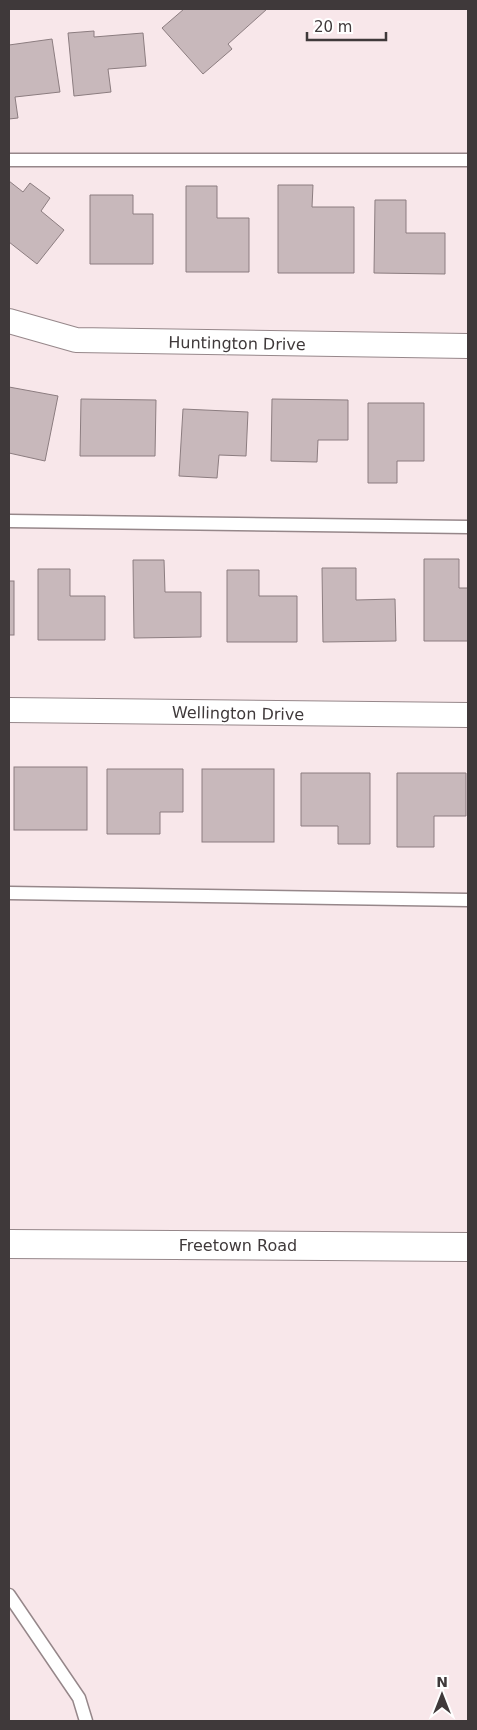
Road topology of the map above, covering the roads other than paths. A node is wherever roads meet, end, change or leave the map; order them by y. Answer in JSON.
{"nodes":[{"id":1,"x":9,"y":160,"type":"edge"},
{"id":2,"x":468,"y":160,"type":"edge"},
{"id":3,"x":9,"y":321,"type":"edge"},
{"id":4,"x":468,"y":346,"type":"edge"},
{"id":5,"x":9,"y":521,"type":"edge"},
{"id":6,"x":468,"y":527,"type":"edge"},
{"id":7,"x":9,"y":710,"type":"edge"},
{"id":8,"x":468,"y":715,"type":"edge"},
{"id":9,"x":9,"y":893,"type":"edge"},
{"id":10,"x":468,"y":900,"type":"edge"},
{"id":11,"x":9,"y":1244,"type":"edge"},
{"id":12,"x":468,"y":1247,"type":"edge"},
{"id":13,"x":9,"y":1595,"type":"edge"},
{"id":14,"x":86,"y":1721,"type":"edge"}],
"edges":[{"from":1,"to":2,"type":"lane"},
{"from":3,"to":4,"type":"street","name":"Huntington Drive"},
{"from":5,"to":6,"type":"lane"},
{"from":7,"to":8,"type":"street","name":"Wellington Drive"},
{"from":9,"to":10,"type":"lane"},
{"from":11,"to":12,"type":"street","name":"Freetown Road"},
{"from":13,"to":14,"type":"lane"}]}
